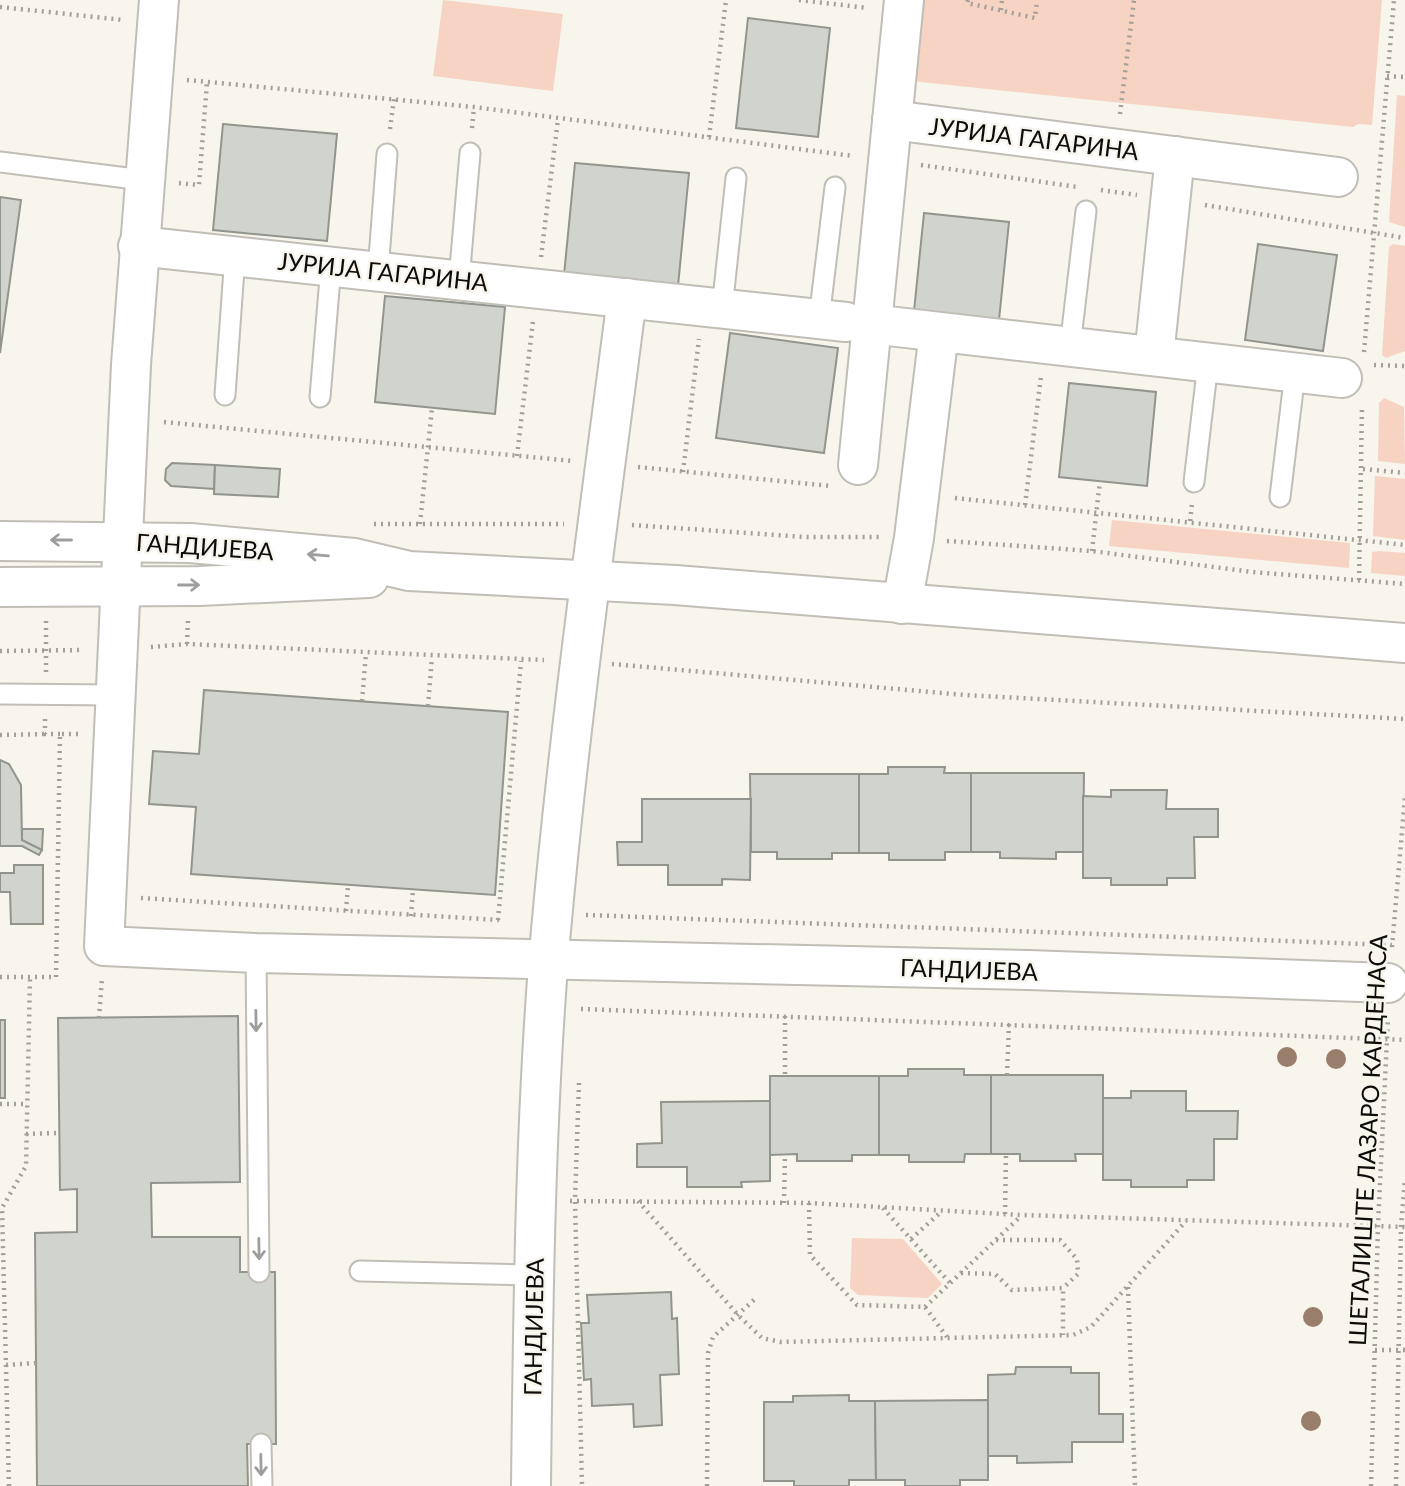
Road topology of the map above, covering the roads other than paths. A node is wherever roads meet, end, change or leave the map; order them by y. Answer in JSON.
{"nodes":[{"id":1,"x":903,"y":6,"type":"edge"},
{"id":2,"x":158,"y":12,"type":"edge"},
{"id":3,"x":892,"y":120,"type":"junction"},
{"id":4,"x":470,"y":153,"type":"dead end"},
{"id":5,"x":387,"y":154,"type":"dead end"},
{"id":6,"x":1175,"y":156,"type":"junction"},
{"id":7,"x":0,"y":162,"type":"edge"},
{"id":8,"x":1338,"y":177,"type":"dead end"},
{"id":9,"x":736,"y":178,"type":"dead end"},
{"id":10,"x":143,"y":180,"type":"junction"},
{"id":11,"x":835,"y":187,"type":"dead end"},
{"id":12,"x":1086,"y":211,"type":"dead end"},
{"id":13,"x":138,"y":246,"type":"junction"},
{"id":14,"x":234,"y":255,"type":"junction"},
{"id":15,"x":331,"y":266,"type":"junction"},
{"id":16,"x":377,"y":271,"type":"junction"},
{"id":17,"x":458,"y":280,"type":"junction"},
{"id":18,"x":627,"y":298,"type":"junction"},
{"id":19,"x":713,"y":308,"type":"junction"},
{"id":20,"x":845,"y":322,"type":"junction"},
{"id":21,"x":939,"y":332,"type":"junction"},
{"id":22,"x":1058,"y":345,"type":"junction"},
{"id":23,"x":1154,"y":356,"type":"junction"},
{"id":24,"x":1208,"y":363,"type":"junction"},
{"id":25,"x":1295,"y":373,"type":"junction"},
{"id":26,"x":1356,"y":383,"type":"road end"},
{"id":27,"x":225,"y":395,"type":"dead end"},
{"id":28,"x":320,"y":397,"type":"dead end"},
{"id":29,"x":847,"y":476,"type":"road end"},
{"id":30,"x":1194,"y":482,"type":"dead end"},
{"id":31,"x":1280,"y":497,"type":"dead end"},
{"id":32,"x":122,"y":540,"type":"junction"},
{"id":33,"x":0,"y":541,"type":"edge"},
{"id":34,"x":409,"y":571,"type":"junction"},
{"id":35,"x":590,"y":580,"type":"junction"},
{"id":36,"x":120,"y":586,"type":"junction"},
{"id":37,"x":0,"y":587,"type":"edge"},
{"id":38,"x":902,"y":604,"type":"junction"},
{"id":39,"x":1405,"y":643,"type":"edge"},
{"id":40,"x":0,"y":694,"type":"edge"},
{"id":41,"x":114,"y":695,"type":"junction"},
{"id":42,"x":567,"y":938,"type":"junction"},
{"id":43,"x":256,"y":953,"type":"junction"},
{"id":44,"x":1388,"y":983,"type":"road end"},
{"id":45,"x":360,"y":1271,"type":"dead end"},
{"id":46,"x":259,"y":1272,"type":"dead end"},
{"id":47,"x":533,"y":1275,"type":"junction"},
{"id":48,"x":261,"y":1444,"type":"dead end"},
{"id":49,"x":262,"y":1486,"type":"edge"},
{"id":50,"x":531,"y":1486,"type":"edge"}],
"edges":[{"from":1,"to":3,"type":"street"},
{"from":2,"to":10,"type":"street"},
{"from":3,"to":6,"type":"street","name":"ЈУРИЈА ГАГАРИНА"},
{"from":3,"to":20,"type":"street"},
{"from":4,"to":17,"type":"lane"},
{"from":5,"to":16,"type":"lane"},
{"from":6,"to":8,"type":"street","name":"ЈУРИЈА ГАГАРИНА"},
{"from":6,"to":23,"type":"street"},
{"from":7,"to":10,"type":"lane"},
{"from":9,"to":19,"type":"lane"},
{"from":10,"to":13,"type":"street"},
{"from":11,"to":20,"type":"lane"},
{"from":12,"to":22,"type":"lane"},
{"from":13,"to":14,"type":"street","name":"ЈУРИЈА ГАГАРИНА"},
{"from":13,"to":32,"type":"street"},
{"from":14,"to":15,"type":"street","name":"ЈУРИЈА ГАГАРИНА"},
{"from":14,"to":27,"type":"lane"},
{"from":15,"to":16,"type":"street","name":"ЈУРИЈА ГАГАРИНА"},
{"from":15,"to":28,"type":"lane"},
{"from":16,"to":17,"type":"street","name":"ЈУРИЈА ГАГАРИНА"},
{"from":17,"to":18,"type":"street","name":"ЈУРИЈА ГАГАРИНА"},
{"from":18,"to":19,"type":"street","name":"ЈУРИЈА ГАГАРИНА"},
{"from":18,"to":35,"type":"street"},
{"from":19,"to":20,"type":"street","name":"ЈУРИЈА ГАГАРИНА"},
{"from":20,"to":21,"type":"street","name":"ЈУРИЈА ГАГАРИНА"},
{"from":20,"to":29,"type":"street"},
{"from":21,"to":22,"type":"street","name":"ЈУРИЈА ГАГАРИНА"},
{"from":21,"to":38,"type":"street"},
{"from":22,"to":23,"type":"street","name":"ЈУРИЈА ГАГАРИНА"},
{"from":23,"to":24,"type":"street","name":"ЈУРИЈА ГАГАРИНА"},
{"from":24,"to":25,"type":"street","name":"ЈУРИЈА ГАГАРИНА"},
{"from":24,"to":30,"type":"lane"},
{"from":25,"to":26,"type":"street","name":"ЈУРИЈА ГАГАРИНА"},
{"from":25,"to":31,"type":"lane"},
{"from":32,"to":33,"type":"street","name":"ГАНДИЈЕВА","one_way":true},
{"from":34,"to":32,"type":"street","name":"ГАНДИЈЕВА","one_way":true},
{"from":32,"to":36,"type":"street"},
{"from":34,"to":35,"type":"street","name":"ГАНДИЈЕВА"},
{"from":36,"to":34,"type":"street","name":"ГАНДИЈЕВА","one_way":true},
{"from":35,"to":38,"type":"street","name":"ГАНДИЈЕВА"},
{"from":35,"to":42,"type":"street","name":"ГАНДИЈЕВА"},
{"from":36,"to":37,"type":"street","name":"ГАНДИЈЕВА"},
{"from":36,"to":41,"type":"street"},
{"from":38,"to":39,"type":"street","name":"ГАНДИЈЕВА"},
{"from":40,"to":41,"type":"lane"},
{"from":41,"to":43,"type":"street"},
{"from":42,"to":43,"type":"street"},
{"from":42,"to":44,"type":"street","name":"ГАНДИЈЕВА"},
{"from":42,"to":47,"type":"street","name":"ГАНДИЈЕВА"},
{"from":43,"to":46,"type":"lane","one_way":true},
{"from":45,"to":47,"type":"lane"},
{"from":47,"to":50,"type":"street","name":"ГАНДИЈЕВА"},
{"from":48,"to":49,"type":"lane","one_way":true}]}
